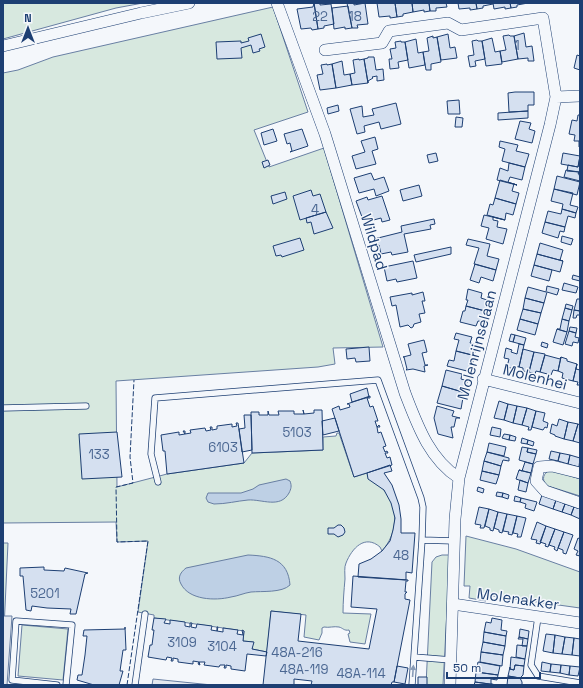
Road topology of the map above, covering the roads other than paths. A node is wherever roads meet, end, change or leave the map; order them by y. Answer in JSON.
{"nodes":[{"id":1,"x":189,"y":3,"type":"edge"},
{"id":2,"x":277,"y":3,"type":"edge"},
{"id":3,"x":3,"y":46,"type":"edge"},
{"id":4,"x":325,"y":50,"type":"dead end"},
{"id":5,"x":580,"y":96,"type":"edge"},
{"id":6,"x":556,"y":97,"type":"junction"},
{"id":7,"x":483,"y":379,"type":"junction"},
{"id":8,"x":580,"y":403,"type":"edge"},
{"id":9,"x":86,"y":406,"type":"dead end"},
{"id":10,"x":3,"y":408,"type":"edge"},
{"id":11,"x":580,"y":473,"type":"edge"},
{"id":12,"x":458,"y":478,"type":"junction"},
{"id":13,"x":158,"y":482,"type":"dead end"},
{"id":14,"x":580,"y":503,"type":"edge"},
{"id":15,"x":422,"y":540,"type":"junction"},
{"id":16,"x":455,"y":541,"type":"junction"},
{"id":17,"x":453,"y":604,"type":"junction"},
{"id":18,"x":145,"y":614,"type":"dead end"},
{"id":19,"x":538,"y":617,"type":"junction"},
{"id":20,"x":580,"y":623,"type":"edge"},
{"id":21,"x":414,"y":657,"type":"junction"},
{"id":22,"x":451,"y":660,"type":"junction"},
{"id":23,"x":580,"y":683,"type":"edge"},
{"id":24,"x":58,"y":685,"type":"edge"},
{"id":25,"x":66,"y":685,"type":"edge"},
{"id":26,"x":135,"y":685,"type":"edge"},
{"id":27,"x":412,"y":685,"type":"edge"},
{"id":28,"x":450,"y":685,"type":"edge"}],
"edges":[{"from":1,"to":3,"type":"street"},
{"from":2,"to":12,"type":"street","name":"Wildpad"},
{"from":4,"to":6,"type":"street","name":"Molenrijnselaan"},
{"from":5,"to":6,"type":"street"},
{"from":6,"to":7,"type":"street","name":"Molenrijnselaan"},
{"from":7,"to":8,"type":"street","name":"Molenhei"},
{"from":7,"to":12,"type":"street","name":"Molenrijnselaan"},
{"from":9,"to":10,"type":"lane"},
{"from":11,"to":14,"type":"street"},
{"from":12,"to":16,"type":"street","name":"Molenrijnselaan"},
{"from":13,"to":15,"type":"lane"},
{"from":15,"to":16,"type":"lane"},
{"from":15,"to":21,"type":"lane"},
{"from":16,"to":17,"type":"street","name":"Molenrijnselaan"},
{"from":17,"to":19,"type":"street","name":"Molenakker"},
{"from":17,"to":22,"type":"street","name":"Molenrijnselaan"},
{"from":18,"to":26,"type":"lane"},
{"from":19,"to":20,"type":"street","name":"Molenakker"},
{"from":19,"to":23,"type":"lane"},
{"from":21,"to":22,"type":"lane"},
{"from":27,"to":21,"type":"lane","one_way":true},
{"from":22,"to":28,"type":"street","name":"Molenrijnselaan"},
{"from":24,"to":25,"type":"lane"}]}
